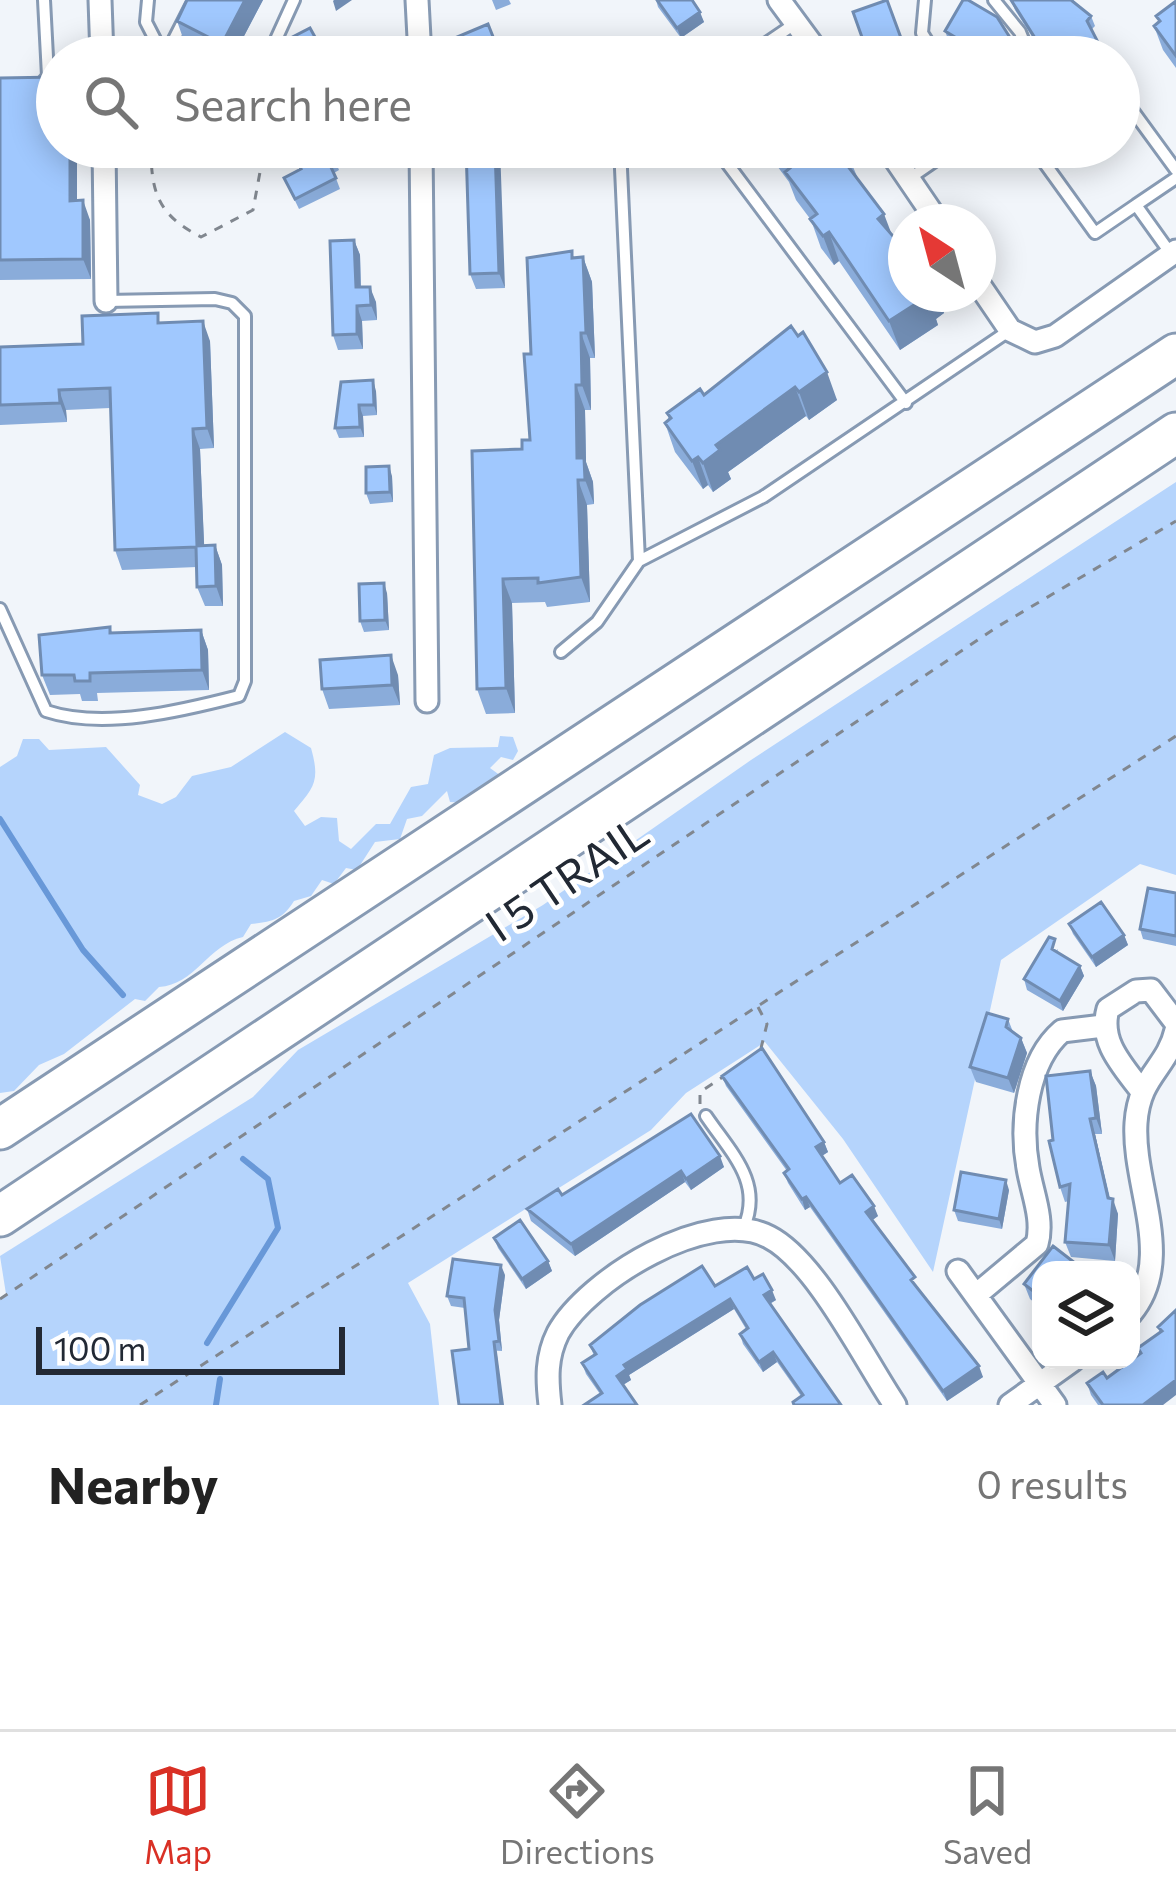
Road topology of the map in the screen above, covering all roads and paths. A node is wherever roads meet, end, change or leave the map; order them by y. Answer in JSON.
{"nodes":[{"id":1,"x":44,"y":0,"type":"edge"},
{"id":2,"x":100,"y":0,"type":"edge"},
{"id":3,"x":148,"y":0,"type":"edge"},
{"id":4,"x":194,"y":0,"type":"edge"},
{"id":5,"x":294,"y":0,"type":"edge"},
{"id":6,"x":417,"y":0,"type":"edge"},
{"id":7,"x":779,"y":0,"type":"edge"},
{"id":8,"x":925,"y":0,"type":"edge"},
{"id":9,"x":994,"y":0,"type":"edge"},
{"id":10,"x":796,"y":23,"type":"junction"},
{"id":11,"x":46,"y":36,"type":"edge"},
{"id":12,"x":101,"y":36,"type":"edge"},
{"id":13,"x":153,"y":36,"type":"edge"},
{"id":14,"x":175,"y":36,"type":"edge"},
{"id":15,"x":278,"y":36,"type":"edge"},
{"id":16,"x":419,"y":36,"type":"edge"},
{"id":17,"x":777,"y":36,"type":"edge"},
{"id":18,"x":806,"y":36,"type":"edge"},
{"id":19,"x":924,"y":36,"type":"edge"},
{"id":20,"x":1022,"y":36,"type":"edge"},
{"id":21,"x":21,"y":86,"type":"edge"},
{"id":22,"x":36,"y":87,"type":"edge"},
{"id":23,"x":1140,"y":122,"type":"edge"},
{"id":24,"x":104,"y":168,"type":"edge"},
{"id":25,"x":151,"y":168,"type":"edge"},
{"id":26,"x":260,"y":168,"type":"edge"},
{"id":27,"x":421,"y":168,"type":"edge"},
{"id":28,"x":621,"y":168,"type":"edge"},
{"id":29,"x":731,"y":168,"type":"edge"},
{"id":30,"x":903,"y":168,"type":"edge"},
{"id":31,"x":925,"y":168,"type":"edge"},
{"id":32,"x":1048,"y":168,"type":"edge"},
{"id":33,"x":1176,"y":174,"type":"edge"},
{"id":34,"x":910,"y":178,"type":"junction"},
{"id":35,"x":927,"y":204,"type":"edge"},
{"id":36,"x":1136,"y":205,"type":"junction"},
{"id":37,"x":1174,"y":252,"type":"edge"},
{"id":38,"x":106,"y":301,"type":"joint"},
{"id":39,"x":996,"y":309,"type":"edge"},
{"id":40,"x":1010,"y":330,"type":"junction"},
{"id":41,"x":1176,"y":354,"type":"edge"},
{"id":42,"x":906,"y":403,"type":"junction"},
{"id":43,"x":1176,"y":433,"type":"edge"},
{"id":44,"x":1176,"y":521,"type":"edge"},
{"id":45,"x":639,"y":561,"type":"junction"},
{"id":46,"x":0,"y":609,"type":"edge"},
{"id":47,"x":561,"y":652,"type":"dead end"},
{"id":48,"x":428,"y":701,"type":"dead end"},
{"id":49,"x":1176,"y":736,"type":"edge"},
{"id":50,"x":757,"y":1006,"type":"junction"},
{"id":51,"x":1103,"y":1026,"type":"junction"},
{"id":52,"x":1176,"y":1026,"type":"edge"},
{"id":53,"x":755,"y":1058,"type":"edge"},
{"id":54,"x":740,"y":1066,"type":"edge"},
{"id":55,"x":1140,"y":1089,"type":"junction"},
{"id":56,"x":706,"y":1116,"type":"joint"},
{"id":57,"x":0,"y":1130,"type":"edge"},
{"id":58,"x":0,"y":1216,"type":"edge"},
{"id":59,"x":744,"y":1228,"type":"junction"},
{"id":60,"x":958,"y":1271,"type":"dead end"},
{"id":61,"x":976,"y":1295,"type":"junction"},
{"id":62,"x":0,"y":1299,"type":"edge"},
{"id":63,"x":1140,"y":1302,"type":"edge"},
{"id":64,"x":1061,"y":1369,"type":"edge"},
{"id":65,"x":1041,"y":1384,"type":"junction"},
{"id":66,"x":140,"y":1405,"type":"edge"},
{"id":67,"x":550,"y":1405,"type":"edge"},
{"id":68,"x":895,"y":1405,"type":"edge"},
{"id":69,"x":1010,"y":1405,"type":"edge"},
{"id":70,"x":1055,"y":1405,"type":"edge"}],
"edges":[{"from":1,"to":11,"type":"lane"},
{"from":2,"to":12,"type":"street"},
{"from":3,"to":13,"type":"lane"},
{"from":4,"to":14,"type":"lane"},
{"from":5,"to":15,"type":"lane"},
{"from":6,"to":16,"type":"street"},
{"from":7,"to":10,"type":"street"},
{"from":8,"to":19,"type":"lane"},
{"from":9,"to":20,"type":"lane"},
{"from":10,"to":17,"type":"lane"},
{"from":10,"to":18,"type":"street"},
{"from":21,"to":22,"type":"lane"},
{"from":23,"to":33,"type":"lane"},
{"from":24,"to":38,"type":"street"},
{"from":25,"to":26,"type":"path"},
{"from":27,"to":48,"type":"street"},
{"from":28,"to":45,"type":"lane"},
{"from":29,"to":42,"type":"lane"},
{"from":30,"to":34,"type":"street"},
{"from":31,"to":34,"type":"lane"},
{"from":32,"to":36,"type":"lane"},
{"from":33,"to":36,"type":"lane"},
{"from":34,"to":35,"type":"street"},
{"from":36,"to":37,"type":"lane"},
{"from":37,"to":40,"type":"street"},
{"from":38,"to":46,"type":"lane"},
{"from":39,"to":40,"type":"street"},
{"from":40,"to":42,"type":"lane"},
{"from":41,"to":57,"type":"highway"},
{"from":42,"to":45,"type":"lane"},
{"from":43,"to":58,"type":"highway"},
{"from":44,"to":62,"type":"path","name":"I 5 TRAIL"},
{"from":45,"to":47,"type":"lane"},
{"from":49,"to":50,"type":"path"},
{"from":50,"to":53,"type":"path"},
{"from":50,"to":66,"type":"path"},
{"from":51,"to":52,"type":"street"},
{"from":51,"to":55,"type":"street"},
{"from":51,"to":61,"type":"street"},
{"from":52,"to":55,"type":"street"},
{"from":54,"to":56,"type":"path"},
{"from":55,"to":63,"type":"street"},
{"from":56,"to":59,"type":"lane"},
{"from":59,"to":67,"type":"street"},
{"from":59,"to":68,"type":"street"},
{"from":60,"to":61,"type":"street"},
{"from":61,"to":65,"type":"street"},
{"from":64,"to":65,"type":"street"},
{"from":65,"to":69,"type":"street"},
{"from":65,"to":70,"type":"street"}]}
